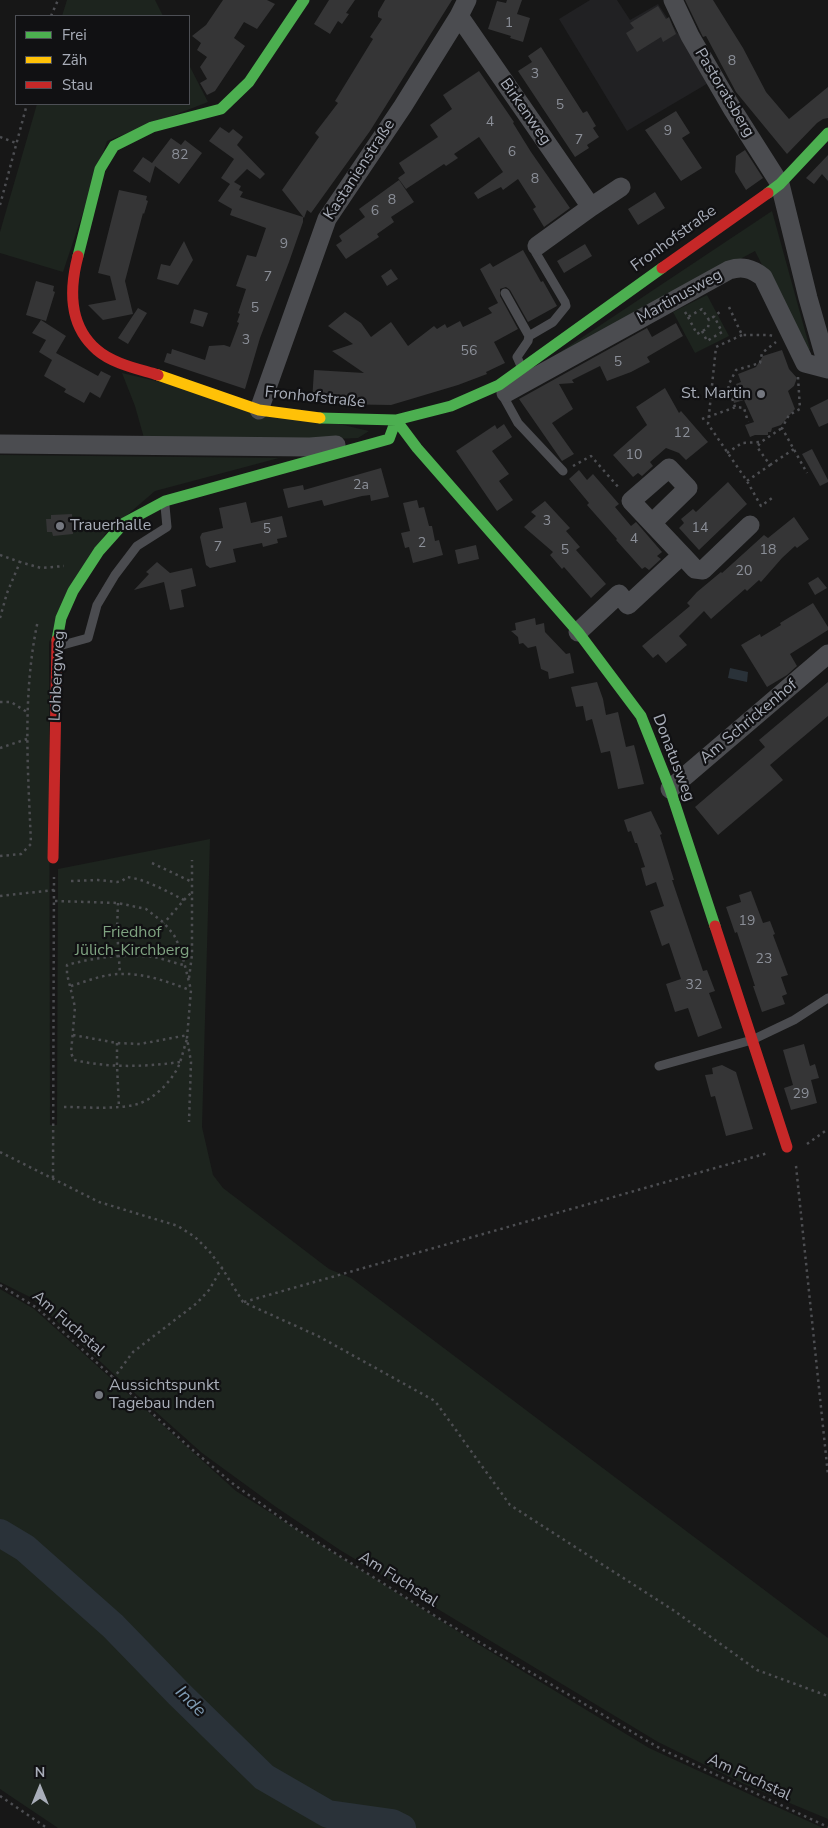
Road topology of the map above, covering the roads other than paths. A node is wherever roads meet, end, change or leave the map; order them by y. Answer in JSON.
{"nodes":[{"id":1,"x":304,"y":0,"type":"edge"},
{"id":2,"x":673,"y":0,"type":"edge"},
{"id":3,"x":463,"y":8,"type":"edge"},
{"id":4,"x":828,"y":133,"type":"edge"},
{"id":5,"x":780,"y":184,"type":"junction"},
{"id":6,"x":621,"y":187,"type":"dead end"},
{"id":7,"x":591,"y":207,"type":"junction"},
{"id":8,"x":537,"y":246,"type":"joint"},
{"id":9,"x":505,"y":293,"type":"dead end"},
{"id":10,"x":529,"y":336,"type":"junction"},
{"id":11,"x":828,"y":368,"type":"edge"},
{"id":12,"x":522,"y":369,"type":"junction"},
{"id":13,"x":501,"y":390,"type":"junction"},
{"id":14,"x":259,"y":410,"type":"junction"},
{"id":15,"x":396,"y":420,"type":"junction"},
{"id":16,"x":0,"y":444,"type":"edge"},
{"id":17,"x":361,"y":447,"type":"junction"},
{"id":18,"x":563,"y":471,"type":"road end"},
{"id":19,"x":165,"y":501,"type":"junction"},
{"id":20,"x":652,"y":523,"type":"junction"},
{"id":21,"x":750,"y":525,"type":"dead end"},
{"id":22,"x":682,"y":555,"type":"junction"},
{"id":23,"x":578,"y":632,"type":"junction"},
{"id":24,"x":56,"y":647,"type":"junction"},
{"id":25,"x":828,"y":654,"type":"edge"},
{"id":26,"x":670,"y":789,"type":"junction"},
{"id":27,"x":53,"y":858,"type":"road end"},
{"id":28,"x":828,"y":998,"type":"edge"},
{"id":29,"x":752,"y":1040,"type":"junction"},
{"id":30,"x":659,"y":1066,"type":"dead end"},
{"id":31,"x":787,"y":1147,"type":"road end"}],
"edges":[{"from":1,"to":14,"type":"street","name":"Fronhofstraße"},
{"from":2,"to":5,"type":"street","name":"Pastoratsberg"},
{"from":3,"to":7,"type":"street","name":"Birkenweg"},
{"from":3,"to":14,"type":"street","name":"Kastanienstraße"},
{"from":4,"to":5,"type":"street","name":"Fronhofstraße"},
{"from":5,"to":11,"type":"street"},
{"from":5,"to":12,"type":"street","name":"Fronhofstraße"},
{"from":6,"to":7,"type":"street"},
{"from":7,"to":8,"type":"street"},
{"from":8,"to":10,"type":"lane"},
{"from":9,"to":10,"type":"lane"},
{"from":10,"to":12,"type":"lane"},
{"from":11,"to":13,"type":"street","name":"Martinusweg"},
{"from":12,"to":13,"type":"street","name":"Fronhofstraße"},
{"from":13,"to":15,"type":"street","name":"Fronhofstraße"},
{"from":13,"to":18,"type":"lane"},
{"from":14,"to":15,"type":"street","name":"Fronhofstraße"},
{"from":15,"to":17,"type":"street","name":"Lohbergweg"},
{"from":15,"to":23,"type":"street","name":"Donatusweg"},
{"from":16,"to":17,"type":"street","name":"Lohbergweg"},
{"from":17,"to":19,"type":"street","name":"Lohbergweg"},
{"from":19,"to":24,"type":"street","name":"Lohbergweg"},
{"from":19,"to":24,"type":"lane"},
{"from":20,"to":20,"type":"street"},
{"from":20,"to":22,"type":"street"},
{"from":21,"to":22,"type":"street"},
{"from":22,"to":23,"type":"street"},
{"from":23,"to":26,"type":"street","name":"Donatusweg"},
{"from":24,"to":27,"type":"street","name":"Lohbergweg"},
{"from":25,"to":26,"type":"street","name":"Am Schrickenhof"},
{"from":26,"to":29,"type":"street","name":"Donatusweg"},
{"from":28,"to":29,"type":"lane"},
{"from":29,"to":30,"type":"lane"},
{"from":29,"to":31,"type":"street","name":"Donatusweg"}]}
